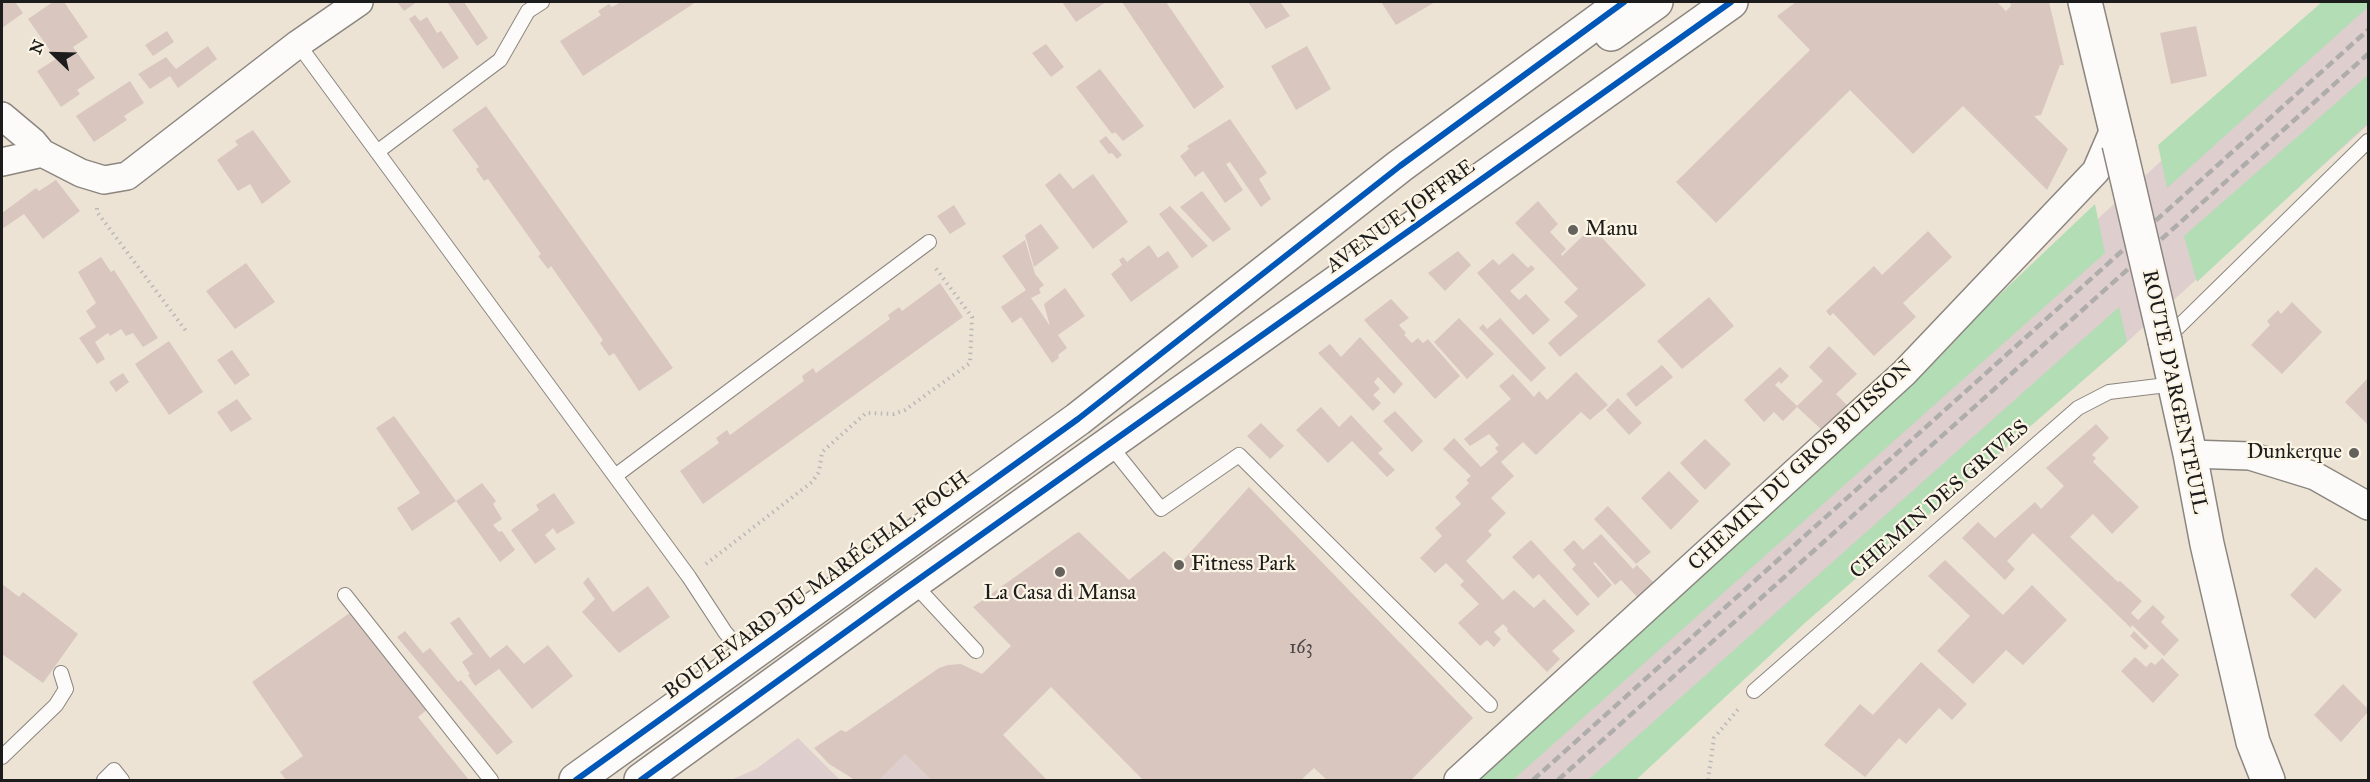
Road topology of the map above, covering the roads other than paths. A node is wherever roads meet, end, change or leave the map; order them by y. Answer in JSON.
{"nodes":[{"id":1,"x":359,"y":2,"type":"edge"},
{"id":2,"x":542,"y":2,"type":"edge"},
{"id":3,"x":1624,"y":2,"type":"edge"},
{"id":4,"x":1656,"y":2,"type":"edge"},
{"id":5,"x":1691,"y":2,"type":"edge"},
{"id":6,"x":1731,"y":2,"type":"edge"},
{"id":7,"x":2085,"y":2,"type":"edge"},
{"id":8,"x":298,"y":44,"type":"junction"},
{"id":9,"x":1649,"y":48,"type":"junction"},
{"id":10,"x":2,"y":116,"type":"edge"},
{"id":11,"x":2117,"y":135,"type":"junction"},
{"id":12,"x":2368,"y":141,"type":"edge"},
{"id":13,"x":377,"y":152,"type":"junction"},
{"id":14,"x":42,"y":153,"type":"junction"},
{"id":15,"x":2,"y":162,"type":"edge"},
{"id":16,"x":925,"y":245,"type":"road end"},
{"id":17,"x":1232,"y":298,"type":"junction"},
{"id":18,"x":2165,"y":341,"type":"junction"},
{"id":19,"x":2175,"y":384,"type":"junction"},
{"id":20,"x":1078,"y":419,"type":"joint"},
{"id":21,"x":1099,"y":451,"type":"junction"},
{"id":22,"x":2190,"y":454,"type":"junction"},
{"id":23,"x":615,"y":476,"type":"junction"},
{"id":24,"x":2368,"y":506,"type":"edge"},
{"id":25,"x":913,"y":583,"type":"junction"},
{"id":26,"x":345,"y":595,"type":"dead end"},
{"id":27,"x":976,"y":651,"type":"dead end"},
{"id":28,"x":746,"y":657,"type":"junction"},
{"id":29,"x":61,"y":673,"type":"dead end"},
{"id":30,"x":1754,"y":691,"type":"road end"},
{"id":31,"x":1490,"y":705,"type":"dead end"},
{"id":32,"x":2,"y":757,"type":"edge"},
{"id":33,"x":104,"y":780,"type":"edge"},
{"id":34,"x":122,"y":780,"type":"edge"},
{"id":35,"x":491,"y":780,"type":"edge"},
{"id":36,"x":576,"y":780,"type":"edge"},
{"id":37,"x":641,"y":780,"type":"edge"},
{"id":38,"x":1458,"y":780,"type":"edge"},
{"id":39,"x":2268,"y":780,"type":"edge"}],
"edges":[{"from":1,"to":8,"type":"street"},
{"from":2,"to":13,"type":"lane"},
{"from":3,"to":17,"type":"main road","name":"AVENUE JOFFRE"},
{"from":4,"to":17,"type":"main road","name":"AVENUE JOFFRE"},
{"from":5,"to":9,"type":"main road","name":"AVENUE JOFFRE"},
{"from":6,"to":9,"type":"main road","name":"AVENUE JOFFRE"},
{"from":7,"to":11,"type":"main road","name":"ROUTE D'ARGENTEUIL"},
{"from":8,"to":13,"type":"lane"},
{"from":8,"to":14,"type":"street"},
{"from":9,"to":21,"type":"main road","name":"AVENUE JOFFRE"},
{"from":10,"to":14,"type":"street"},
{"from":11,"to":18,"type":"main road","name":"ROUTE D'ARGENTEUIL","bridge":true},
{"from":11,"to":38,"type":"street","name":"CHEMIN DU GROS BUISSON"},
{"from":12,"to":18,"type":"lane"},
{"from":13,"to":23,"type":"lane"},
{"from":14,"to":15,"type":"street"},
{"from":16,"to":23,"type":"lane"},
{"from":17,"to":20,"type":"main road","name":"AVENUE JOFFRE"},
{"from":18,"to":19,"type":"main road","name":"ROUTE D'ARGENTEUIL"},
{"from":19,"to":22,"type":"main road","name":"ROUTE D'ARGENTEUIL"},
{"from":19,"to":30,"type":"lane","name":"CHEMIN DES GRIVES"},
{"from":20,"to":28,"type":"main road","name":"BOULEVARD DU MARÉCHAL FOCH"},
{"from":21,"to":25,"type":"main road"},
{"from":21,"to":31,"type":"lane"},
{"from":22,"to":24,"type":"street"},
{"from":22,"to":39,"type":"main road","name":"ROUTE D'ARGENTEUIL"},
{"from":23,"to":28,"type":"lane"},
{"from":25,"to":27,"type":"lane"},
{"from":25,"to":37,"type":"main road"},
{"from":26,"to":35,"type":"lane"},
{"from":28,"to":36,"type":"main road","name":"BOULEVARD DU MARÉCHAL FOCH"},
{"from":29,"to":32,"type":"lane"},
{"from":33,"to":34,"type":"lane"}]}
